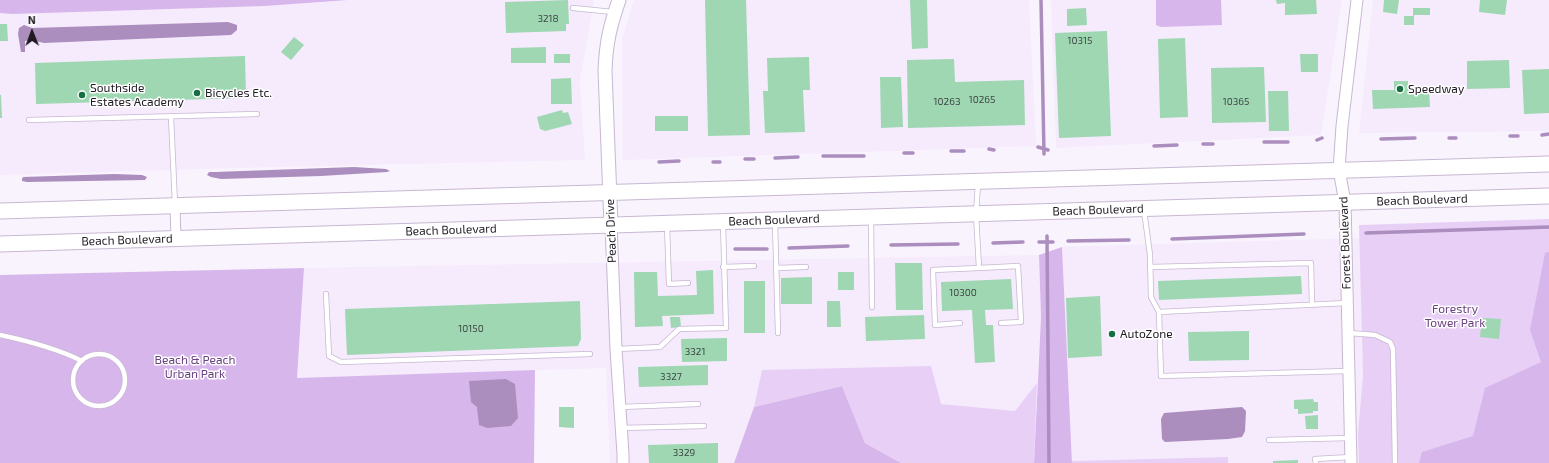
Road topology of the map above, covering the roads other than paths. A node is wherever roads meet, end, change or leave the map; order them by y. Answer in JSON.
{"nodes":[{"id":1,"x":1357,"y":0,"type":"edge"},
{"id":2,"x":617,"y":6,"type":"edge"},
{"id":3,"x":573,"y":8,"type":"dead end"},
{"id":4,"x":257,"y":114,"type":"dead end"},
{"id":5,"x":171,"y":117,"type":"junction"},
{"id":6,"x":29,"y":120,"type":"dead end"},
{"id":7,"x":1549,"y":164,"type":"edge"},
{"id":8,"x":1339,"y":170,"type":"junction"},
{"id":9,"x":978,"y":182,"type":"junction"},
{"id":10,"x":610,"y":193,"type":"junction"},
{"id":11,"x":1549,"y":196,"type":"edge"},
{"id":12,"x":1344,"y":202,"type":"junction"},
{"id":13,"x":175,"y":206,"type":"junction"},
{"id":14,"x":1144,"y":208,"type":"junction"},
{"id":15,"x":0,"y":211,"type":"edge"},
{"id":16,"x":976,"y":214,"type":"junction"},
{"id":17,"x":871,"y":217,"type":"junction"},
{"id":18,"x":775,"y":220,"type":"junction"},
{"id":19,"x":723,"y":222,"type":"junction"},
{"id":20,"x":667,"y":223,"type":"junction"},
{"id":21,"x":611,"y":225,"type":"junction"},
{"id":22,"x":176,"y":238,"type":"junction"},
{"id":23,"x":0,"y":244,"type":"edge"},
{"id":24,"x":754,"y":266,"type":"dead end"},
{"id":25,"x":806,"y":266,"type":"dead end"},
{"id":26,"x":723,"y":267,"type":"junction"},
{"id":27,"x":1150,"y":267,"type":"junction"},
{"id":28,"x":776,"y":268,"type":"junction"},
{"id":29,"x":979,"y":268,"type":"junction"},
{"id":30,"x":688,"y":283,"type":"dead end"},
{"id":31,"x":326,"y":294,"type":"dead end"},
{"id":32,"x":1347,"y":304,"type":"junction"},
{"id":33,"x":1312,"y":305,"type":"junction"},
{"id":34,"x":872,"y":307,"type":"dead end"},
{"id":35,"x":1160,"y":312,"type":"junction"},
{"id":36,"x":1001,"y":322,"type":"dead end"},
{"id":37,"x":960,"y":323,"type":"dead end"},
{"id":38,"x":778,"y":333,"type":"dead end"},
{"id":39,"x":1348,"y":333,"type":"junction"},
{"id":40,"x":0,"y":335,"type":"edge"},
{"id":41,"x":616,"y":349,"type":"junction"},
{"id":42,"x":590,"y":354,"type":"dead end"},
{"id":43,"x":82,"y":362,"type":"junction"},
{"id":44,"x":1349,"y":371,"type":"junction"},
{"id":45,"x":698,"y":404,"type":"dead end"},
{"id":46,"x":620,"y":407,"type":"junction"},
{"id":47,"x":704,"y":426,"type":"dead end"},
{"id":48,"x":622,"y":428,"type":"junction"},
{"id":49,"x":1350,"y":438,"type":"junction"},
{"id":50,"x":1269,"y":440,"type":"dead end"},
{"id":51,"x":1351,"y":460,"type":"edge"},
{"id":52,"x":622,"y":463,"type":"edge"},
{"id":53,"x":1316,"y":463,"type":"edge"},
{"id":54,"x":1394,"y":463,"type":"edge"}],
"edges":[{"from":1,"to":8,"type":"street","name":"Forest Boulevard"},
{"from":2,"to":3,"type":"lane"},
{"from":2,"to":10,"type":"main road","name":"Peach Drive"},
{"from":4,"to":5,"type":"lane"},
{"from":5,"to":6,"type":"lane"},
{"from":5,"to":13,"type":"lane"},
{"from":7,"to":8,"type":"highway"},
{"from":8,"to":9,"type":"highway"},
{"from":8,"to":12,"type":"street","name":"Forest Boulevard"},
{"from":9,"to":10,"type":"highway"},
{"from":9,"to":16,"type":"lane"},
{"from":10,"to":13,"type":"highway"},
{"from":10,"to":21,"type":"main road","name":"Peach Drive"},
{"from":11,"to":12,"type":"highway","name":"Beach Boulevard"},
{"from":12,"to":14,"type":"highway","name":"Beach Boulevard"},
{"from":12,"to":32,"type":"street","name":"Forest Boulevard"},
{"from":13,"to":15,"type":"highway"},
{"from":13,"to":22,"type":"street"},
{"from":14,"to":16,"type":"highway","name":"Beach Boulevard"},
{"from":14,"to":27,"type":"lane"},
{"from":16,"to":17,"type":"highway","name":"Beach Boulevard"},
{"from":16,"to":29,"type":"lane"},
{"from":17,"to":18,"type":"highway","name":"Beach Boulevard"},
{"from":17,"to":34,"type":"lane"},
{"from":18,"to":19,"type":"highway","name":"Beach Boulevard"},
{"from":18,"to":28,"type":"lane"},
{"from":19,"to":20,"type":"highway","name":"Beach Boulevard"},
{"from":19,"to":26,"type":"lane"},
{"from":20,"to":21,"type":"highway","name":"Beach Boulevard"},
{"from":20,"to":30,"type":"lane"},
{"from":21,"to":22,"type":"highway","name":"Beach Boulevard"},
{"from":21,"to":41,"type":"street","name":"Peach Drive"},
{"from":22,"to":23,"type":"highway","name":"Beach Boulevard"},
{"from":24,"to":26,"type":"lane"},
{"from":25,"to":28,"type":"lane"},
{"from":26,"to":41,"type":"lane"},
{"from":27,"to":33,"type":"lane"},
{"from":27,"to":35,"type":"lane"},
{"from":28,"to":38,"type":"lane"},
{"from":29,"to":36,"type":"lane"},
{"from":29,"to":37,"type":"lane"},
{"from":31,"to":42,"type":"lane"},
{"from":32,"to":33,"type":"lane"},
{"from":32,"to":39,"type":"street","name":"Forest Boulevard"},
{"from":33,"to":35,"type":"lane"},
{"from":35,"to":44,"type":"lane"},
{"from":39,"to":44,"type":"street","name":"Forest Boulevard"},
{"from":39,"to":54,"type":"lane"},
{"from":40,"to":43,"type":"lane"},
{"from":41,"to":46,"type":"street","name":"Peach Drive"},
{"from":43,"to":43,"type":"lane"},
{"from":44,"to":49,"type":"street","name":"Forest Boulevard"},
{"from":45,"to":46,"type":"lane"},
{"from":46,"to":48,"type":"street","name":"Peach Drive"},
{"from":47,"to":48,"type":"lane"},
{"from":48,"to":52,"type":"street","name":"Peach Drive"},
{"from":49,"to":50,"type":"lane"},
{"from":49,"to":51,"type":"street","name":"Forest Boulevard"},
{"from":51,"to":53,"type":"lane"}]}
